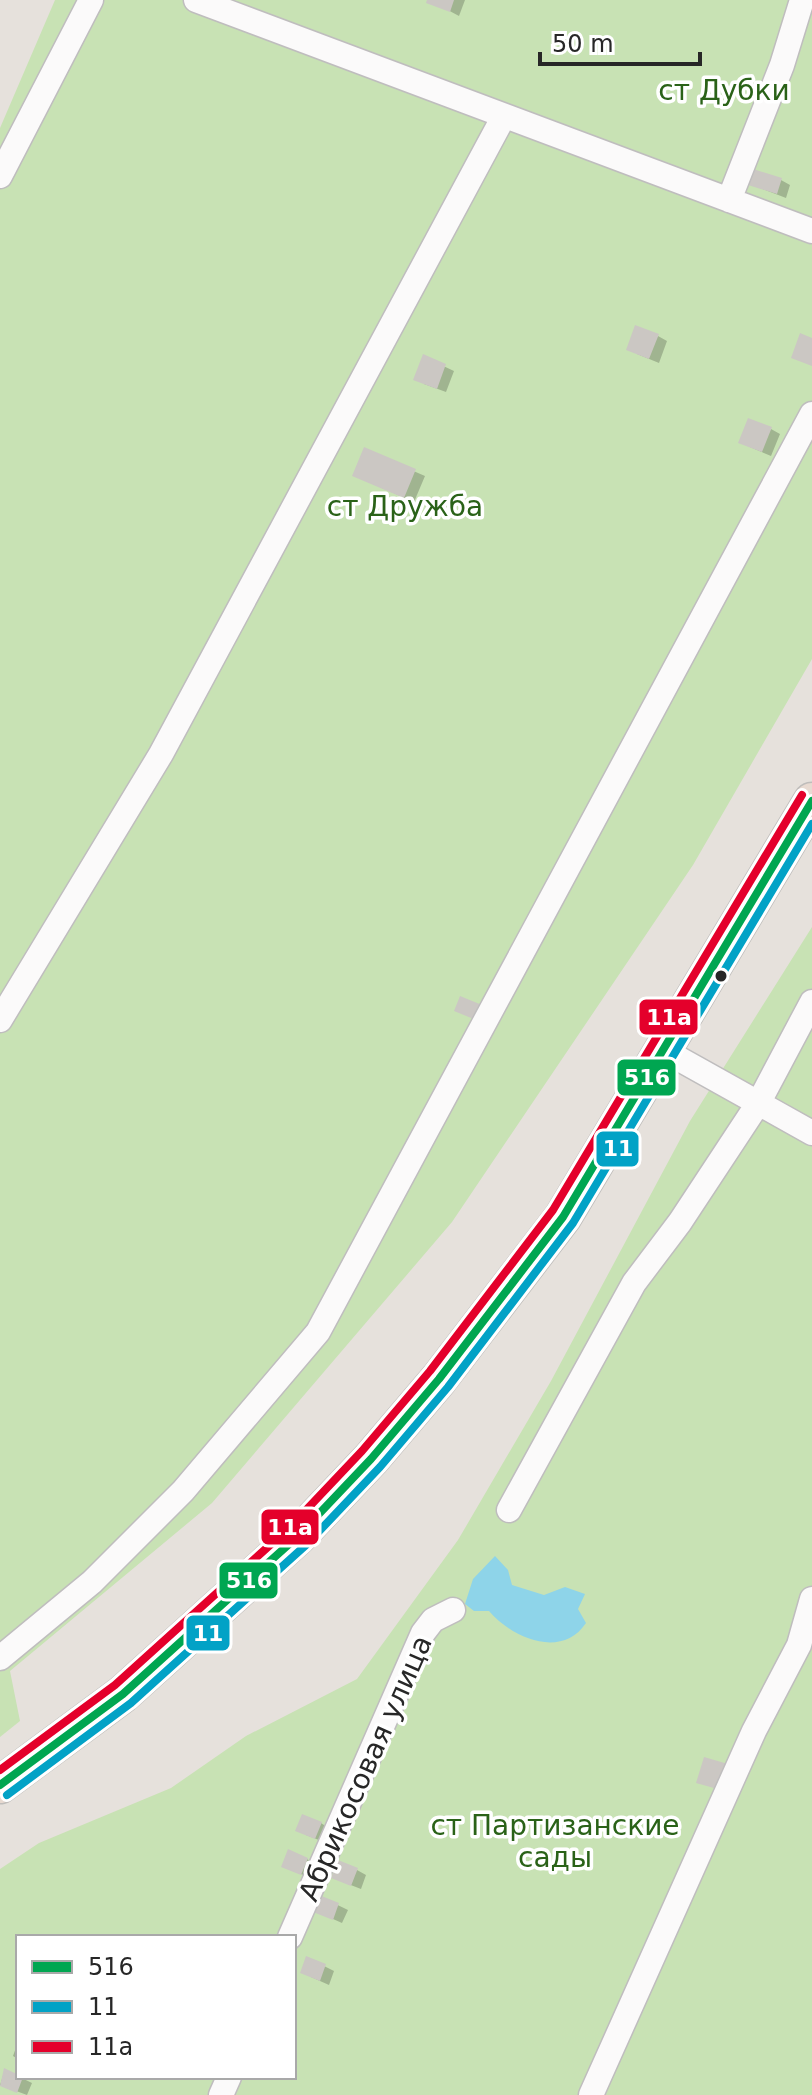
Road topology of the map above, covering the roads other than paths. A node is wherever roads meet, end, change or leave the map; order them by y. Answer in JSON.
{"nodes":[{"id":1,"x":91,"y":0,"type":"edge"},
{"id":2,"x":196,"y":0,"type":"edge"},
{"id":3,"x":802,"y":0,"type":"edge"},
{"id":4,"x":504,"y":116,"type":"junction"},
{"id":5,"x":0,"y":176,"type":"edge"},
{"id":6,"x":729,"y":200,"type":"junction"},
{"id":7,"x":812,"y":231,"type":"edge"},
{"id":8,"x":812,"y":414,"type":"edge"},
{"id":9,"x":812,"y":801,"type":"edge"},
{"id":10,"x":812,"y":1002,"type":"edge"},
{"id":11,"x":0,"y":1020,"type":"edge"},
{"id":12,"x":665,"y":1051,"type":"junction"},
{"id":13,"x":759,"y":1102,"type":"junction"},
{"id":14,"x":812,"y":1133,"type":"edge"},
{"id":15,"x":509,"y":1510,"type":"dead end"},
{"id":16,"x":812,"y":1599,"type":"edge"},
{"id":17,"x":453,"y":1610,"type":"dead end"},
{"id":18,"x":0,"y":1658,"type":"edge"},
{"id":19,"x":0,"y":1785,"type":"edge"},
{"id":20,"x":291,"y":1935,"type":"edge"},
{"id":21,"x":591,"y":2095,"type":"edge"}],
"edges":[{"from":1,"to":5,"type":"street"},
{"from":2,"to":4,"type":"street"},
{"from":3,"to":6,"type":"street"},
{"from":4,"to":6,"type":"street"},
{"from":4,"to":11,"type":"street"},
{"from":6,"to":7,"type":"street"},
{"from":8,"to":18,"type":"street"},
{"from":9,"to":12,"type":"highway"},
{"from":10,"to":13,"type":"street"},
{"from":12,"to":13,"type":"street"},
{"from":12,"to":19,"type":"highway"},
{"from":13,"to":14,"type":"street"},
{"from":13,"to":15,"type":"street"},
{"from":16,"to":21,"type":"street"},
{"from":17,"to":20,"type":"street","name":"Абрикосовая улица"}]}
